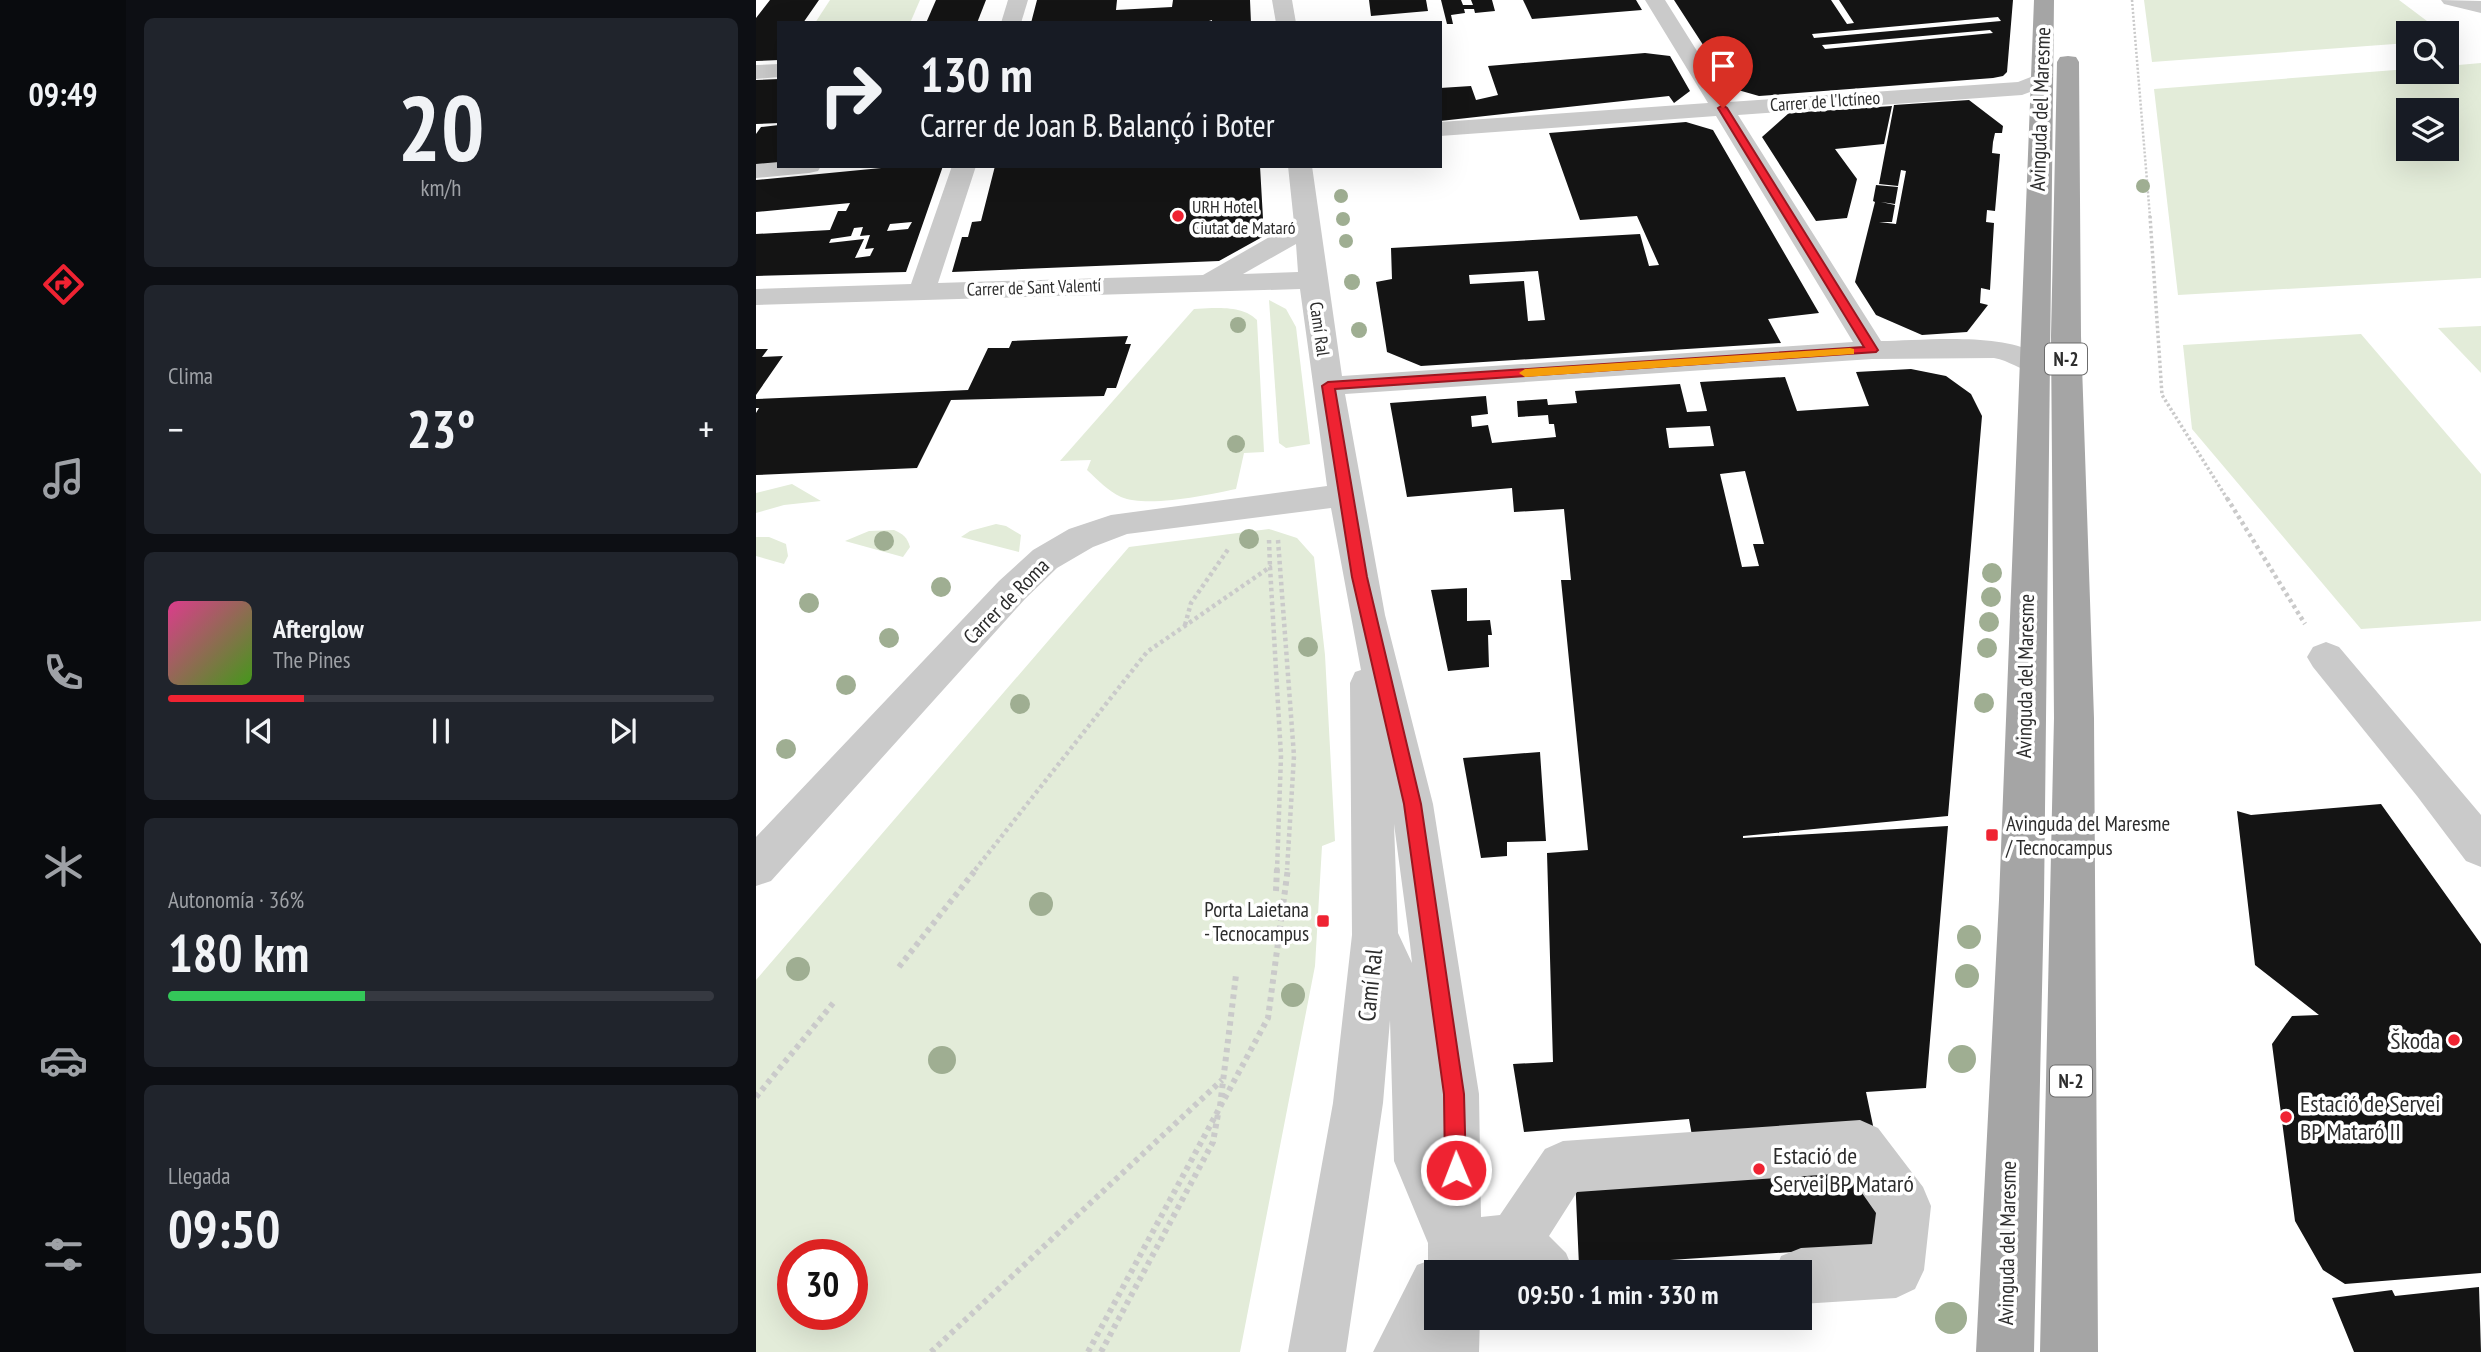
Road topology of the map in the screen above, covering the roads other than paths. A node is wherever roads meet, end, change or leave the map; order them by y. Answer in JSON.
{"nodes":[{"id":1,"x":1018,"y":0,"type":"edge"},
{"id":2,"x":1282,"y":0,"type":"edge"},
{"id":3,"x":1655,"y":0,"type":"edge"},
{"id":4,"x":2044,"y":0,"type":"edge"},
{"id":5,"x":2068,"y":0,"type":"edge"},
{"id":6,"x":2451,"y":0,"type":"edge"},
{"id":7,"x":2481,"y":7,"type":"edge"},
{"id":8,"x":1012,"y":21,"type":"edge"},
{"id":9,"x":1286,"y":21,"type":"edge"},
{"id":10,"x":777,"y":70,"type":"edge"},
{"id":11,"x":756,"y":72,"type":"edge"},
{"id":12,"x":2041,"y":80,"type":"junction"},
{"id":13,"x":1723,"y":108,"type":"junction"},
{"id":14,"x":1442,"y":129,"type":"edge"},
{"id":15,"x":788,"y":168,"type":"edge"},
{"id":16,"x":963,"y":168,"type":"edge"},
{"id":17,"x":1300,"y":168,"type":"edge"},
{"id":18,"x":756,"y":171,"type":"edge"},
{"id":19,"x":1306,"y":227,"type":"junction"},
{"id":20,"x":1313,"y":280,"type":"junction"},
{"id":21,"x":1209,"y":282,"type":"junction"},
{"id":22,"x":922,"y":291,"type":"junction"},
{"id":23,"x":756,"y":297,"type":"edge"},
{"id":24,"x":1872,"y":350,"type":"junction"},
{"id":25,"x":2032,"y":364,"type":"junction"},
{"id":26,"x":1328,"y":386,"type":"junction"},
{"id":27,"x":1345,"y":495,"type":"junction"},
{"id":28,"x":1367,"y":615,"type":"junction"},
{"id":29,"x":2326,"y":657,"type":"road end"},
{"id":30,"x":2481,"y":848,"type":"edge"},
{"id":31,"x":756,"y":867,"type":"edge"},
{"id":32,"x":1375,"y":934,"type":"junction"},
{"id":33,"x":1531,"y":1256,"type":"edge"},
{"id":34,"x":1446,"y":1260,"type":"edge"},
{"id":35,"x":1448,"y":1260,"type":"edge"},
{"id":36,"x":1505,"y":1260,"type":"edge"},
{"id":37,"x":1812,"y":1275,"type":"edge"},
{"id":38,"x":1424,"y":1312,"type":"edge"},
{"id":39,"x":1451,"y":1330,"type":"edge"},
{"id":40,"x":1317,"y":1352,"type":"edge"},
{"id":41,"x":1402,"y":1352,"type":"edge"},
{"id":42,"x":1450,"y":1352,"type":"edge"},
{"id":43,"x":2005,"y":1352,"type":"edge"},
{"id":44,"x":2069,"y":1352,"type":"edge"}],
"edges":[{"from":1,"to":8,"type":"street"},
{"from":2,"to":9,"type":"street"},
{"from":3,"to":13,"type":"street"},
{"from":4,"to":12,"type":"main road","name":"Avinguda del Maresme","number":"N-2"},
{"from":5,"to":44,"type":"main road","name":"Avinguda del Maresme","number":"N-2"},
{"from":6,"to":7,"type":"street"},
{"from":10,"to":11,"type":"street"},
{"from":12,"to":13,"type":"street","name":"Carrer de l'Ictíneo"},
{"from":12,"to":25,"type":"main road","name":"Avinguda del Maresme","number":"N-2"},
{"from":13,"to":14,"type":"street","name":"Carrer de l'Ictíneo"},
{"from":13,"to":24,"type":"street"},
{"from":15,"to":18,"type":"street"},
{"from":16,"to":22,"type":"street"},
{"from":17,"to":19,"type":"street","name":"Camí Ral"},
{"from":19,"to":20,"type":"street","name":"Camí Ral"},
{"from":19,"to":21,"type":"street"},
{"from":20,"to":21,"type":"street","name":"Carrer de Sant Valentí"},
{"from":20,"to":26,"type":"street","name":"Camí Ral"},
{"from":21,"to":22,"type":"street","name":"Carrer de Sant Valentí"},
{"from":22,"to":23,"type":"street","name":"Carrer de Sant Valentí"},
{"from":24,"to":25,"type":"street"},
{"from":24,"to":26,"type":"street"},
{"from":25,"to":43,"type":"main road","name":"Avinguda del Maresme","number":"N-2"},
{"from":26,"to":27,"type":"street","name":"Camí Ral"},
{"from":27,"to":28,"type":"street","name":"Camí Ral"},
{"from":27,"to":31,"type":"street","name":"Carrer de Roma"},
{"from":28,"to":32,"type":"street","name":"Camí Ral"},
{"from":28,"to":35,"type":"street","name":"Camí Ral"},
{"from":29,"to":30,"type":"street"},
{"from":32,"to":34,"type":"street"},
{"from":32,"to":40,"type":"street","name":"Camí Ral"},
{"from":33,"to":36,"type":"street"},
{"from":33,"to":37,"type":"street"},
{"from":38,"to":41,"type":"street"},
{"from":39,"to":42,"type":"street"}]}
